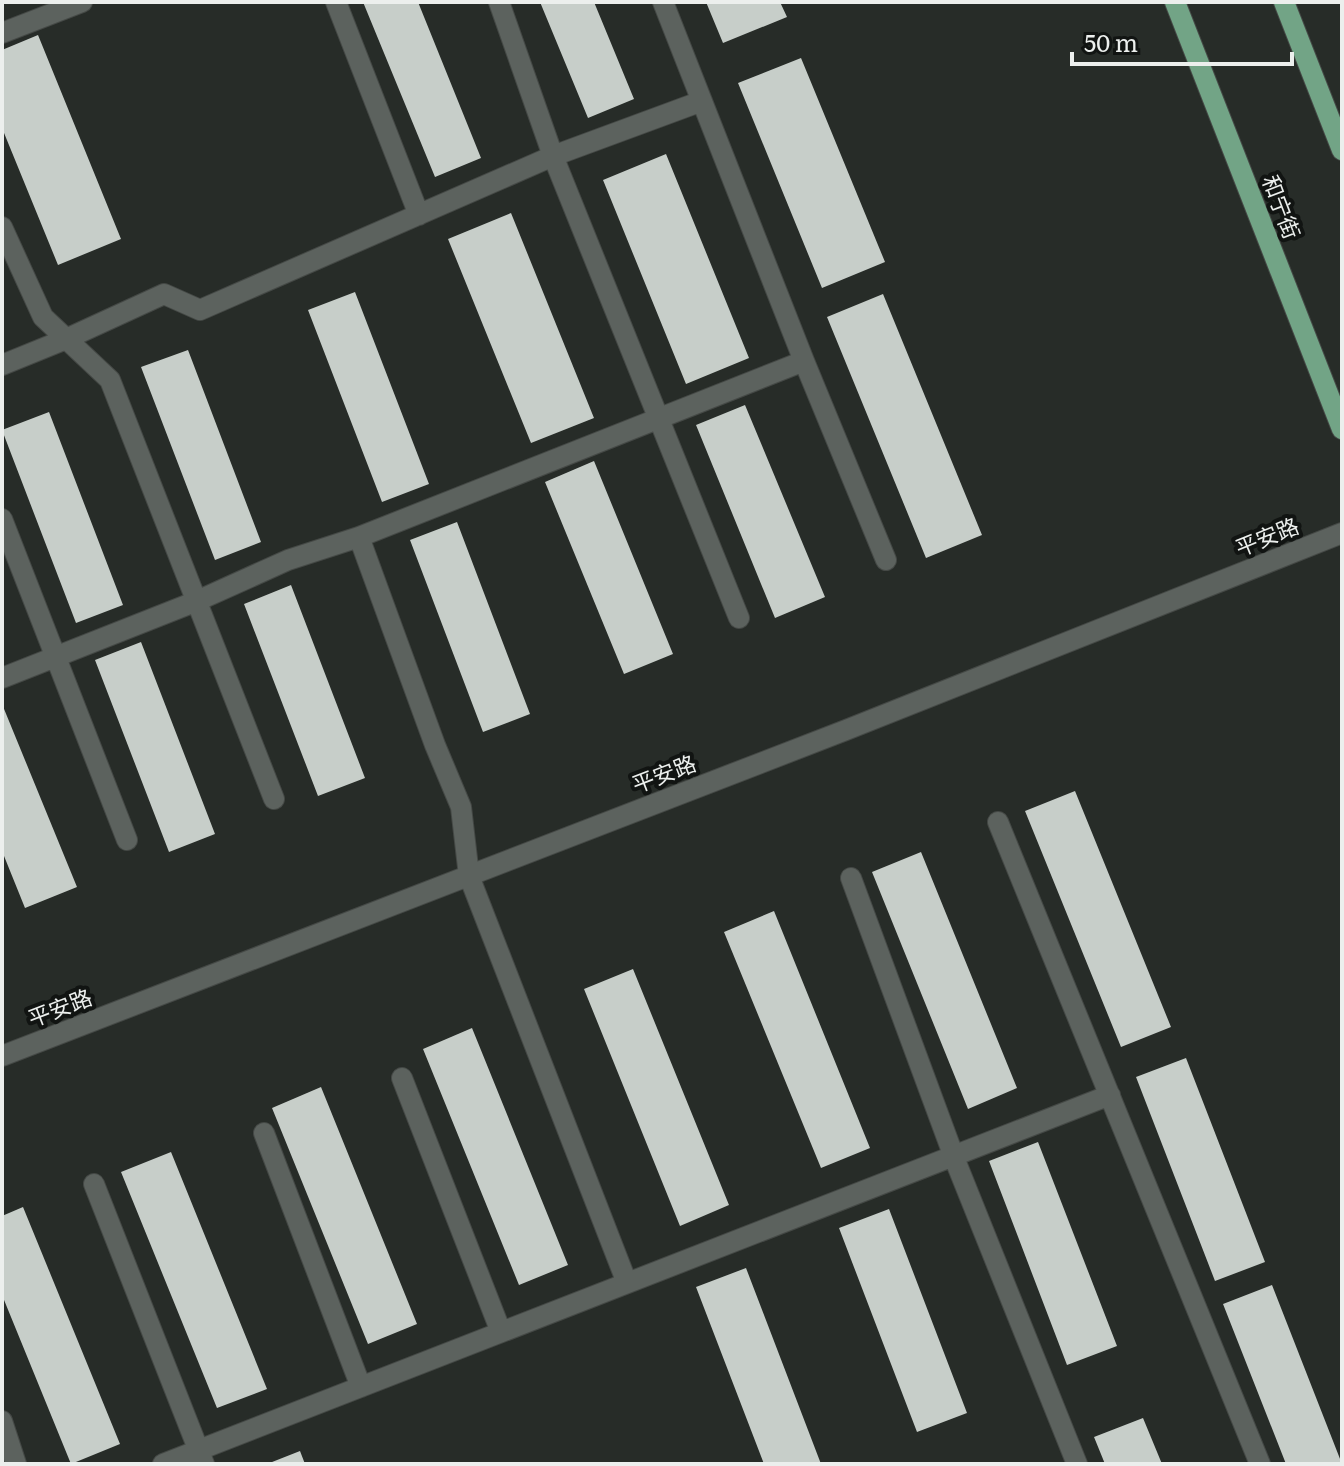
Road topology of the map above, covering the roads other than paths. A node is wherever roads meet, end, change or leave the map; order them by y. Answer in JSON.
{"nodes":[{"id":1,"x":82,"y":2,"type":"edge"},
{"id":2,"x":336,"y":2,"type":"edge"},
{"id":3,"x":499,"y":2,"type":"edge"},
{"id":4,"x":663,"y":2,"type":"edge"},
{"id":5,"x":1175,"y":2,"type":"edge"},
{"id":6,"x":1284,"y":2,"type":"edge"},
{"id":7,"x":2,"y":33,"type":"edge"},
{"id":8,"x":702,"y":101,"type":"junction"},
{"id":9,"x":1342,"y":150,"type":"edge"},
{"id":10,"x":553,"y":156,"type":"junction"},
{"id":11,"x":419,"y":215,"type":"junction"},
{"id":12,"x":2,"y":227,"type":"edge"},
{"id":13,"x":66,"y":339,"type":"junction"},
{"id":14,"x":804,"y":361,"type":"junction"},
{"id":15,"x":2,"y":365,"type":"edge"},
{"id":16,"x":658,"y":418,"type":"junction"},
{"id":17,"x":1342,"y":429,"type":"edge"},
{"id":18,"x":2,"y":519,"type":"edge"},
{"id":19,"x":1342,"y":533,"type":"edge"},
{"id":20,"x":359,"y":537,"type":"junction"},
{"id":21,"x":886,"y":560,"type":"dead end"},
{"id":22,"x":197,"y":601,"type":"junction"},
{"id":23,"x":739,"y":618,"type":"dead end"},
{"id":24,"x":55,"y":657,"type":"junction"},
{"id":25,"x":2,"y":678,"type":"edge"},
{"id":26,"x":274,"y":799,"type":"dead end"},
{"id":27,"x":998,"y":822,"type":"dead end"},
{"id":28,"x":127,"y":840,"type":"dead end"},
{"id":29,"x":469,"y":876,"type":"junction"},
{"id":30,"x":851,"y":878,"type":"dead end"},
{"id":31,"x":2,"y":1056,"type":"edge"},
{"id":32,"x":402,"y":1078,"type":"dead end"},
{"id":33,"x":1110,"y":1095,"type":"junction"},
{"id":34,"x":264,"y":1133,"type":"dead end"},
{"id":35,"x":954,"y":1156,"type":"junction"},
{"id":36,"x":94,"y":1184,"type":"dead end"},
{"id":37,"x":627,"y":1283,"type":"junction"},
{"id":38,"x":501,"y":1332,"type":"junction"},
{"id":39,"x":361,"y":1387,"type":"junction"},
{"id":40,"x":2,"y":1421,"type":"edge"},
{"id":41,"x":201,"y":1457,"type":"edge"},
{"id":42,"x":16,"y":1464,"type":"edge"},
{"id":43,"x":163,"y":1464,"type":"edge"},
{"id":44,"x":1077,"y":1464,"type":"edge"},
{"id":45,"x":1260,"y":1464,"type":"edge"}],
"edges":[{"from":1,"to":7,"type":"street"},
{"from":2,"to":11,"type":"street"},
{"from":3,"to":10,"type":"street"},
{"from":4,"to":8,"type":"street"},
{"from":5,"to":17,"type":"main road","name":"和宁街"},
{"from":6,"to":9,"type":"main road"},
{"from":8,"to":10,"type":"street"},
{"from":8,"to":14,"type":"street"},
{"from":10,"to":11,"type":"street"},
{"from":10,"to":16,"type":"street"},
{"from":11,"to":13,"type":"street"},
{"from":12,"to":13,"type":"street"},
{"from":13,"to":15,"type":"street"},
{"from":13,"to":22,"type":"street"},
{"from":14,"to":16,"type":"street"},
{"from":14,"to":21,"type":"street"},
{"from":16,"to":20,"type":"street"},
{"from":16,"to":23,"type":"street"},
{"from":18,"to":24,"type":"street"},
{"from":19,"to":29,"type":"street","name":"平安路"},
{"from":20,"to":22,"type":"street"},
{"from":20,"to":29,"type":"street"},
{"from":22,"to":24,"type":"street"},
{"from":22,"to":26,"type":"street"},
{"from":24,"to":25,"type":"street"},
{"from":24,"to":28,"type":"street"},
{"from":27,"to":33,"type":"street"},
{"from":29,"to":31,"type":"street","name":"平安路"},
{"from":29,"to":37,"type":"street"},
{"from":30,"to":35,"type":"street"},
{"from":32,"to":38,"type":"street"},
{"from":33,"to":35,"type":"street"},
{"from":33,"to":45,"type":"street"},
{"from":34,"to":39,"type":"street"},
{"from":35,"to":37,"type":"street"},
{"from":35,"to":44,"type":"street"},
{"from":36,"to":41,"type":"street"},
{"from":37,"to":38,"type":"street"},
{"from":38,"to":39,"type":"street"},
{"from":39,"to":41,"type":"street"},
{"from":40,"to":42,"type":"street"},
{"from":41,"to":43,"type":"street"}]}
